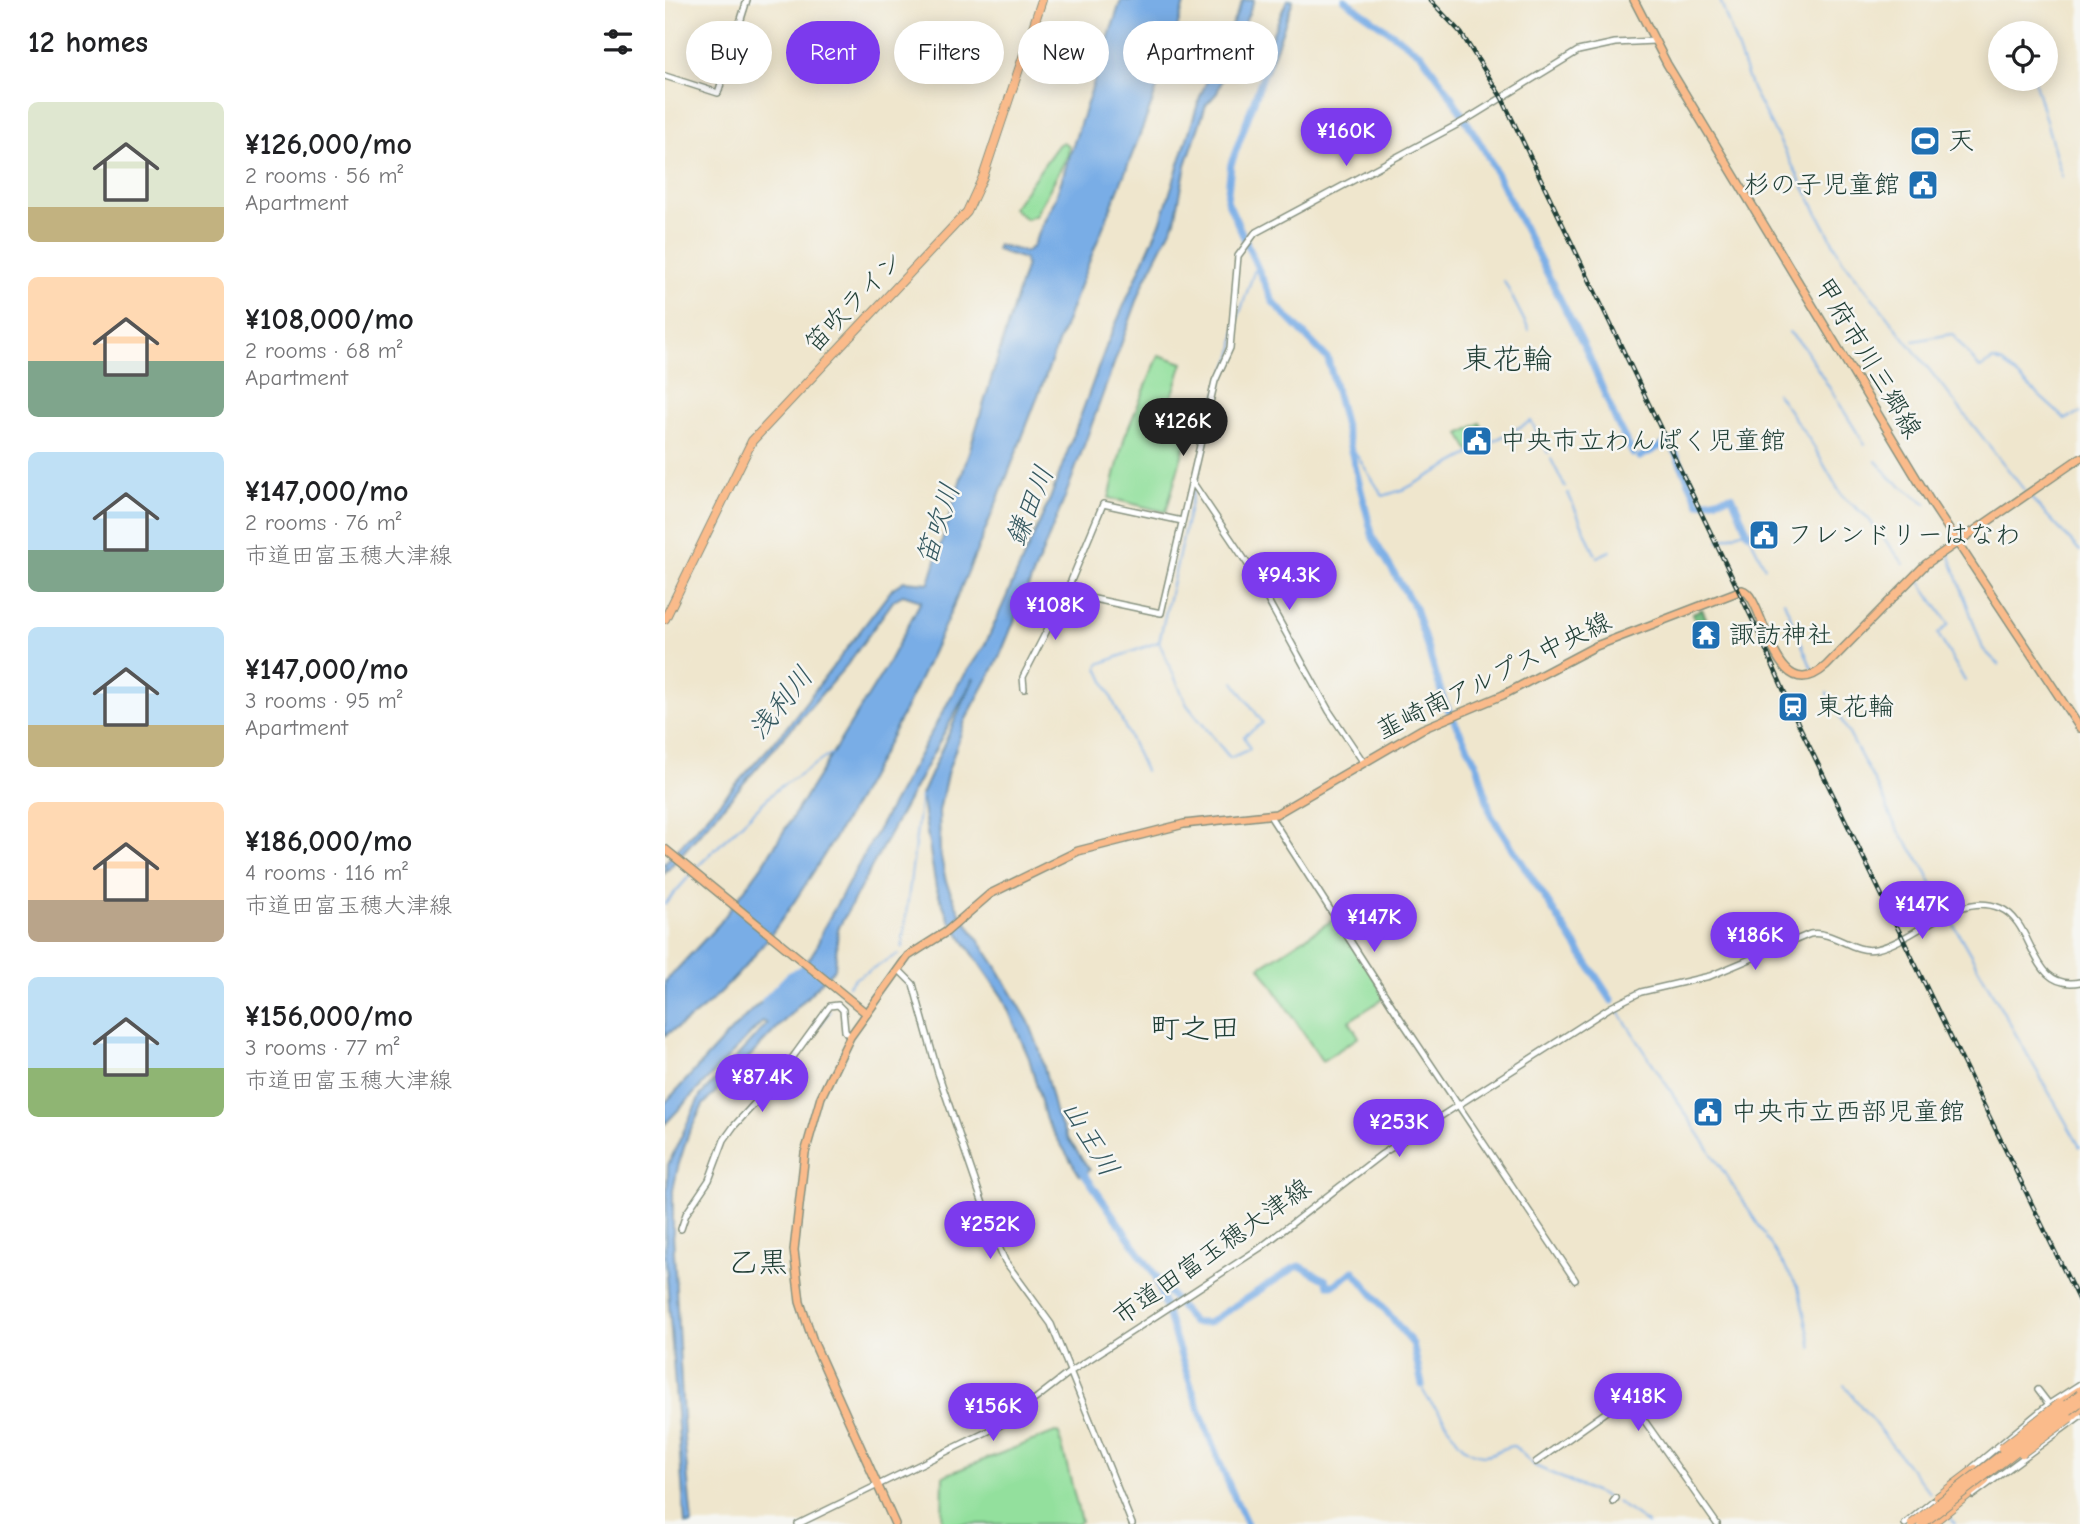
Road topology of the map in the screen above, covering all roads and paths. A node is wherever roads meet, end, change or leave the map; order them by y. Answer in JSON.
{"nodes":[{"id":1,"x":747,"y":0,"type":"edge"},
{"id":2,"x":1042,"y":0,"type":"edge"},
{"id":3,"x":1635,"y":0,"type":"edge"},
{"id":4,"x":1654,"y":41,"type":"junction"},
{"id":5,"x":665,"y":76,"type":"edge"},
{"id":6,"x":2080,"y":458,"type":"edge"},
{"id":7,"x":1191,"y":480,"type":"junction"},
{"id":8,"x":1182,"y":521,"type":"junction"},
{"id":9,"x":1957,"y":543,"type":"junction"},
{"id":10,"x":1066,"y":593,"type":"junction"},
{"id":11,"x":665,"y":619,"type":"edge"},
{"id":12,"x":1024,"y":690,"type":"dead end"},
{"id":13,"x":2080,"y":728,"type":"edge"},
{"id":14,"x":1364,"y":763,"type":"junction"},
{"id":15,"x":1271,"y":816,"type":"junction"},
{"id":16,"x":666,"y":850,"type":"edge"},
{"id":17,"x":898,"y":969,"type":"junction"},
{"id":18,"x":2080,"y":982,"type":"edge"},
{"id":19,"x":866,"y":1013,"type":"junction"},
{"id":20,"x":850,"y":1037,"type":"junction"},
{"id":21,"x":1457,"y":1105,"type":"junction"},
{"id":22,"x":681,"y":1229,"type":"dead end"},
{"id":23,"x":1575,"y":1280,"type":"dead end"},
{"id":24,"x":1070,"y":1372,"type":"junction"},
{"id":25,"x":2080,"y":1384,"type":"edge"},
{"id":26,"x":2038,"y":1390,"type":"dead end"},
{"id":27,"x":2080,"y":1392,"type":"edge"},
{"id":28,"x":2080,"y":1402,"type":"edge"},
{"id":29,"x":2049,"y":1404,"type":"junction"},
{"id":30,"x":2080,"y":1409,"type":"edge"},
{"id":31,"x":2080,"y":1416,"type":"edge"},
{"id":32,"x":2066,"y":1427,"type":"junction"},
{"id":33,"x":1536,"y":1462,"type":"dead end"},
{"id":34,"x":877,"y":1485,"type":"junction"},
{"id":35,"x":1935,"y":1500,"type":"junction"},
{"id":36,"x":1951,"y":1509,"type":"junction"},
{"id":37,"x":798,"y":1524,"type":"edge"},
{"id":38,"x":895,"y":1524,"type":"edge"},
{"id":39,"x":1132,"y":1524,"type":"edge"},
{"id":40,"x":1717,"y":1524,"type":"edge"},
{"id":41,"x":1905,"y":1524,"type":"edge"},
{"id":42,"x":1912,"y":1524,"type":"edge"},
{"id":43,"x":1921,"y":1524,"type":"edge"},
{"id":44,"x":1932,"y":1524,"type":"edge"}],
"edges":[{"from":1,"to":5,"type":"street"},
{"from":2,"to":11,"type":"highway","name":"笛吹ライン"},
{"from":3,"to":4,"type":"main road","name":"甲府市川三郷線"},
{"from":4,"to":7,"type":"street"},
{"from":4,"to":9,"type":"main road","name":"甲府市川三郷線"},
{"from":6,"to":9,"type":"main road","name":"韮崎南アルプス中央線"},
{"from":7,"to":8,"type":"street"},
{"from":7,"to":14,"type":"street"},
{"from":8,"to":10,"type":"street"},
{"from":8,"to":10,"type":"street"},
{"from":9,"to":13,"type":"main road","name":"甲府市川三郷線"},
{"from":9,"to":14,"type":"main road","name":"韮崎南アルプス中央線"},
{"from":10,"to":12,"type":"street"},
{"from":14,"to":15,"type":"main road","name":"韮崎南アルプス中央線"},
{"from":15,"to":17,"type":"main road","name":"韮崎南アルプス中央線"},
{"from":15,"to":21,"type":"street"},
{"from":16,"to":19,"type":"main road"},
{"from":17,"to":19,"type":"main road","name":"韮崎南アルプス中央線"},
{"from":17,"to":24,"type":"street"},
{"from":18,"to":21,"type":"street","name":"市道田富玉穂大津線"},
{"from":19,"to":20,"type":"main road","name":"韮崎南アルプス中央線"},
{"from":20,"to":22,"type":"street"},
{"from":20,"to":34,"type":"main road","name":"韮崎南アルプス中央線"},
{"from":21,"to":23,"type":"street"},
{"from":21,"to":24,"type":"street","name":"市道田富玉穂大津線"},
{"from":24,"to":34,"type":"street","name":"市道田富玉穂大津線"},
{"from":24,"to":39,"type":"street"},
{"from":25,"to":29,"type":"street"},
{"from":26,"to":29,"type":"street"},
{"from":27,"to":35,"type":"highway","bridge":true},
{"from":27,"to":42,"type":"highway","bridge":true},
{"from":28,"to":43,"type":"highway","bridge":true},
{"from":29,"to":32,"type":"street"},
{"from":29,"to":35,"type":"street"},
{"from":30,"to":36,"type":"highway","bridge":true},
{"from":31,"to":32,"type":"street"},
{"from":32,"to":36,"type":"street"},
{"from":33,"to":40,"type":"street"},
{"from":34,"to":37,"type":"street","name":"市道田富玉穂大津線"},
{"from":34,"to":38,"type":"main road","name":"韮崎南アルプス中央線"},
{"from":35,"to":41,"type":"street"},
{"from":36,"to":44,"type":"highway","bridge":true}]}
